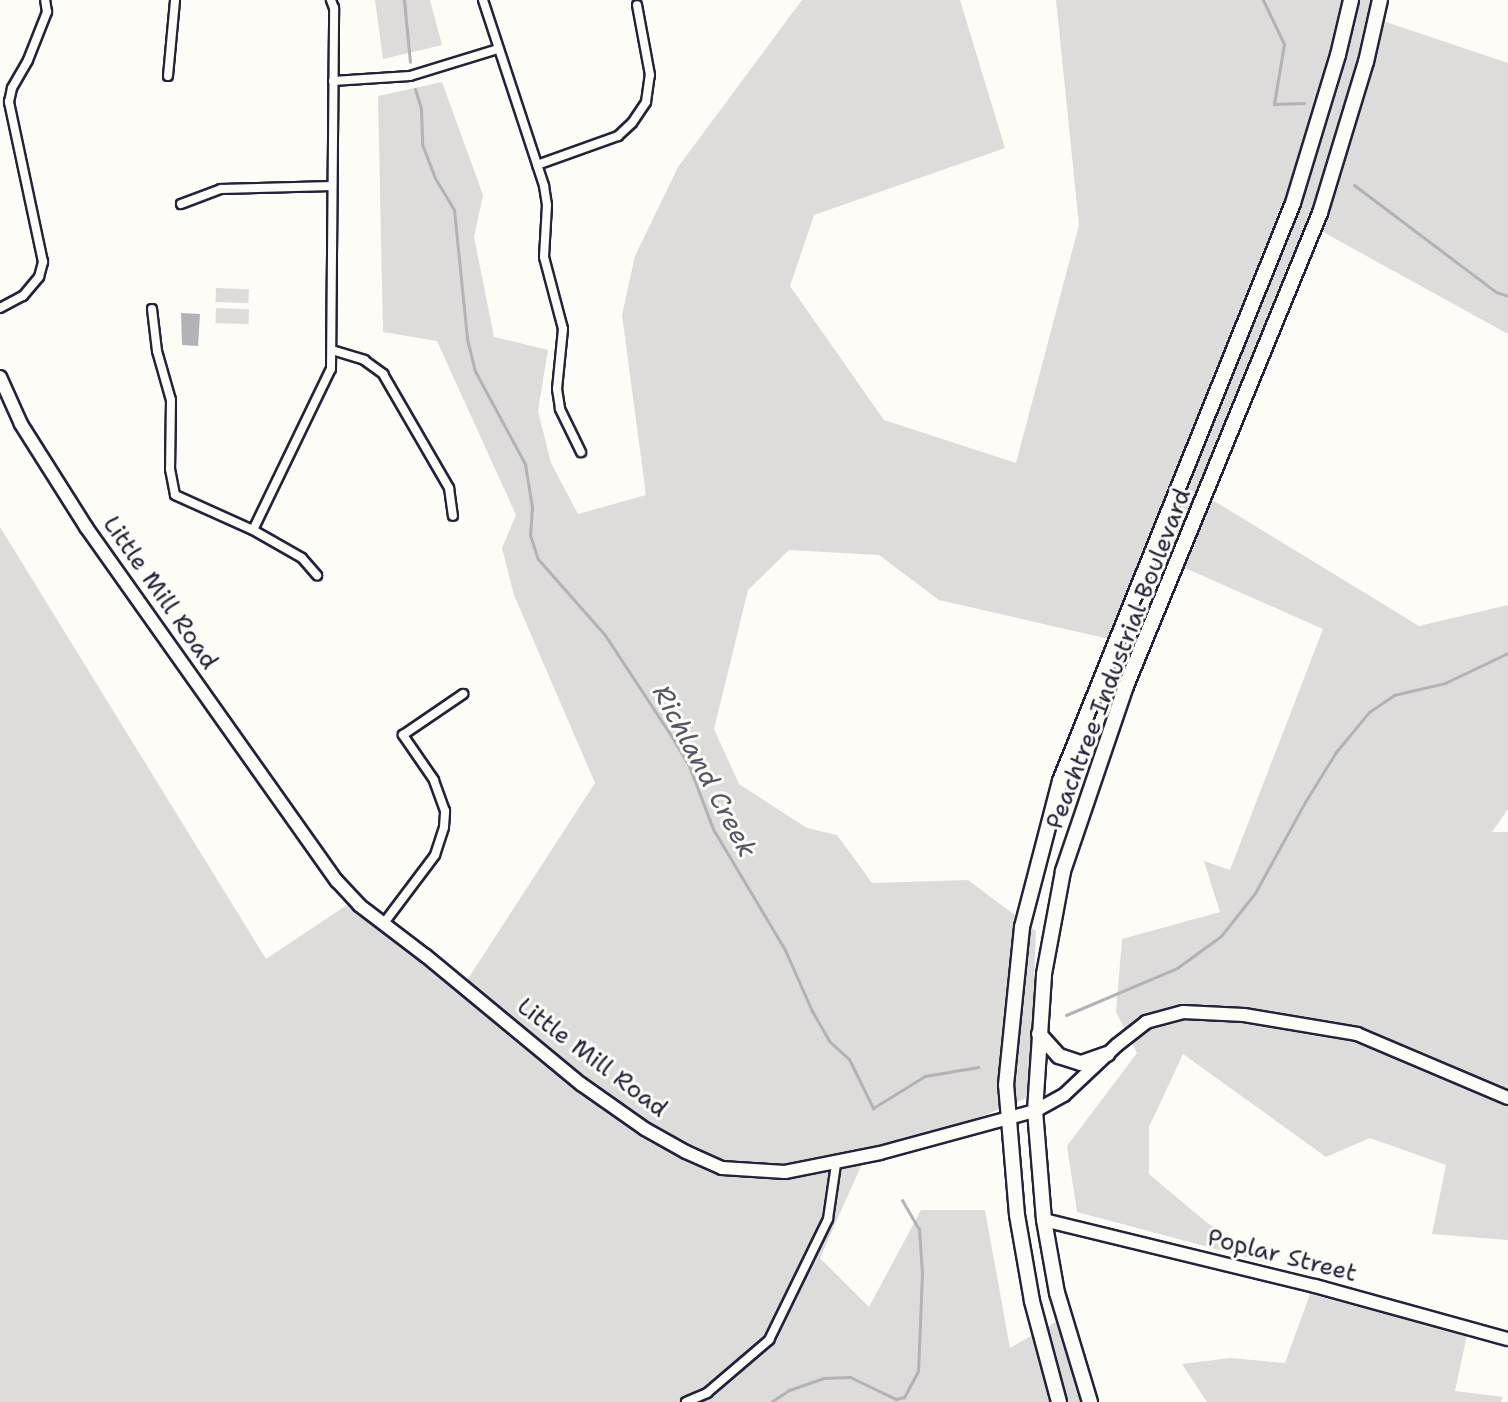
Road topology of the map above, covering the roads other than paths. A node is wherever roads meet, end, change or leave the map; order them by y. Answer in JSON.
{"nodes":[{"id":1,"x":45,"y":0,"type":"edge"},
{"id":2,"x":175,"y":0,"type":"edge"},
{"id":3,"x":331,"y":0,"type":"edge"},
{"id":4,"x":483,"y":0,"type":"edge"},
{"id":5,"x":1351,"y":0,"type":"edge"},
{"id":6,"x":1380,"y":0,"type":"edge"},
{"id":7,"x":637,"y":5,"type":"dead end"},
{"id":8,"x":498,"y":49,"type":"junction"},
{"id":9,"x":168,"y":76,"type":"dead end"},
{"id":10,"x":333,"y":81,"type":"junction"},
{"id":11,"x":537,"y":165,"type":"junction"},
{"id":12,"x":332,"y":186,"type":"junction"},
{"id":13,"x":181,"y":204,"type":"dead end"},
{"id":14,"x":0,"y":308,"type":"edge"},
{"id":15,"x":152,"y":309,"type":"dead end"},
{"id":16,"x":332,"y":350,"type":"junction"},
{"id":17,"x":0,"y":377,"type":"edge"},
{"id":18,"x":581,"y":452,"type":"dead end"},
{"id":19,"x":453,"y":516,"type":"dead end"},
{"id":20,"x":253,"y":530,"type":"junction"},
{"id":21,"x":1153,"y":551,"type":"junction"},
{"id":22,"x":1178,"y":561,"type":"junction"},
{"id":23,"x":317,"y":575,"type":"dead end"},
{"id":24,"x":463,"y":694,"type":"dead end"},
{"id":25,"x":384,"y":923,"type":"junction"},
{"id":26,"x":1039,"y":1034,"type":"junction"},
{"id":27,"x":1107,"y":1054,"type":"junction"},
{"id":28,"x":1508,"y":1098,"type":"edge"},
{"id":29,"x":1035,"y":1111,"type":"junction"},
{"id":30,"x":1008,"y":1117,"type":"junction"},
{"id":31,"x":836,"y":1164,"type":"junction"},
{"id":32,"x":1044,"y":1220,"type":"junction"},
{"id":33,"x":1508,"y":1339,"type":"edge"},
{"id":34,"x":686,"y":1402,"type":"edge"},
{"id":35,"x":1059,"y":1402,"type":"edge"},
{"id":36,"x":1090,"y":1402,"type":"edge"}],
"edges":[{"from":1,"to":14,"type":"street"},
{"from":2,"to":9,"type":"street"},
{"from":3,"to":10,"type":"street"},
{"from":4,"to":8,"type":"street"},
{"from":5,"to":21,"type":"main road","name":"Peachtree Industrial Boulevard"},
{"from":6,"to":22,"type":"main road","name":"Peachtree Industrial Boulevard"},
{"from":7,"to":11,"type":"street"},
{"from":8,"to":10,"type":"street"},
{"from":8,"to":11,"type":"street"},
{"from":10,"to":12,"type":"street"},
{"from":11,"to":18,"type":"street"},
{"from":12,"to":13,"type":"street"},
{"from":12,"to":16,"type":"street"},
{"from":15,"to":20,"type":"street"},
{"from":16,"to":19,"type":"street"},
{"from":16,"to":20,"type":"street"},
{"from":17,"to":25,"type":"street","name":"Little Mill Road"},
{"from":20,"to":23,"type":"street"},
{"from":21,"to":22,"type":"main road"},
{"from":21,"to":30,"type":"main road","name":"Peachtree Industrial Boulevard"},
{"from":22,"to":26,"type":"main road","name":"Peachtree Industrial Boulevard"},
{"from":24,"to":25,"type":"street"},
{"from":25,"to":31,"type":"street","name":"Little Mill Road"},
{"from":26,"to":27,"type":"main road"},
{"from":26,"to":29,"type":"main road","name":"Peachtree Industrial Boulevard"},
{"from":27,"to":28,"type":"street","name":"Little Mill Road"},
{"from":27,"to":29,"type":"street","name":"Little Mill Road"},
{"from":29,"to":30,"type":"street","name":"Little Mill Road"},
{"from":29,"to":32,"type":"main road","name":"Peachtree Industrial Boulevard"},
{"from":30,"to":31,"type":"street","name":"Little Mill Road"},
{"from":30,"to":35,"type":"main road","name":"Peachtree Industrial Boulevard"},
{"from":31,"to":34,"type":"street"},
{"from":32,"to":33,"type":"street","name":"Poplar Street"},
{"from":32,"to":36,"type":"main road","name":"Peachtree Industrial Boulevard"}]}
